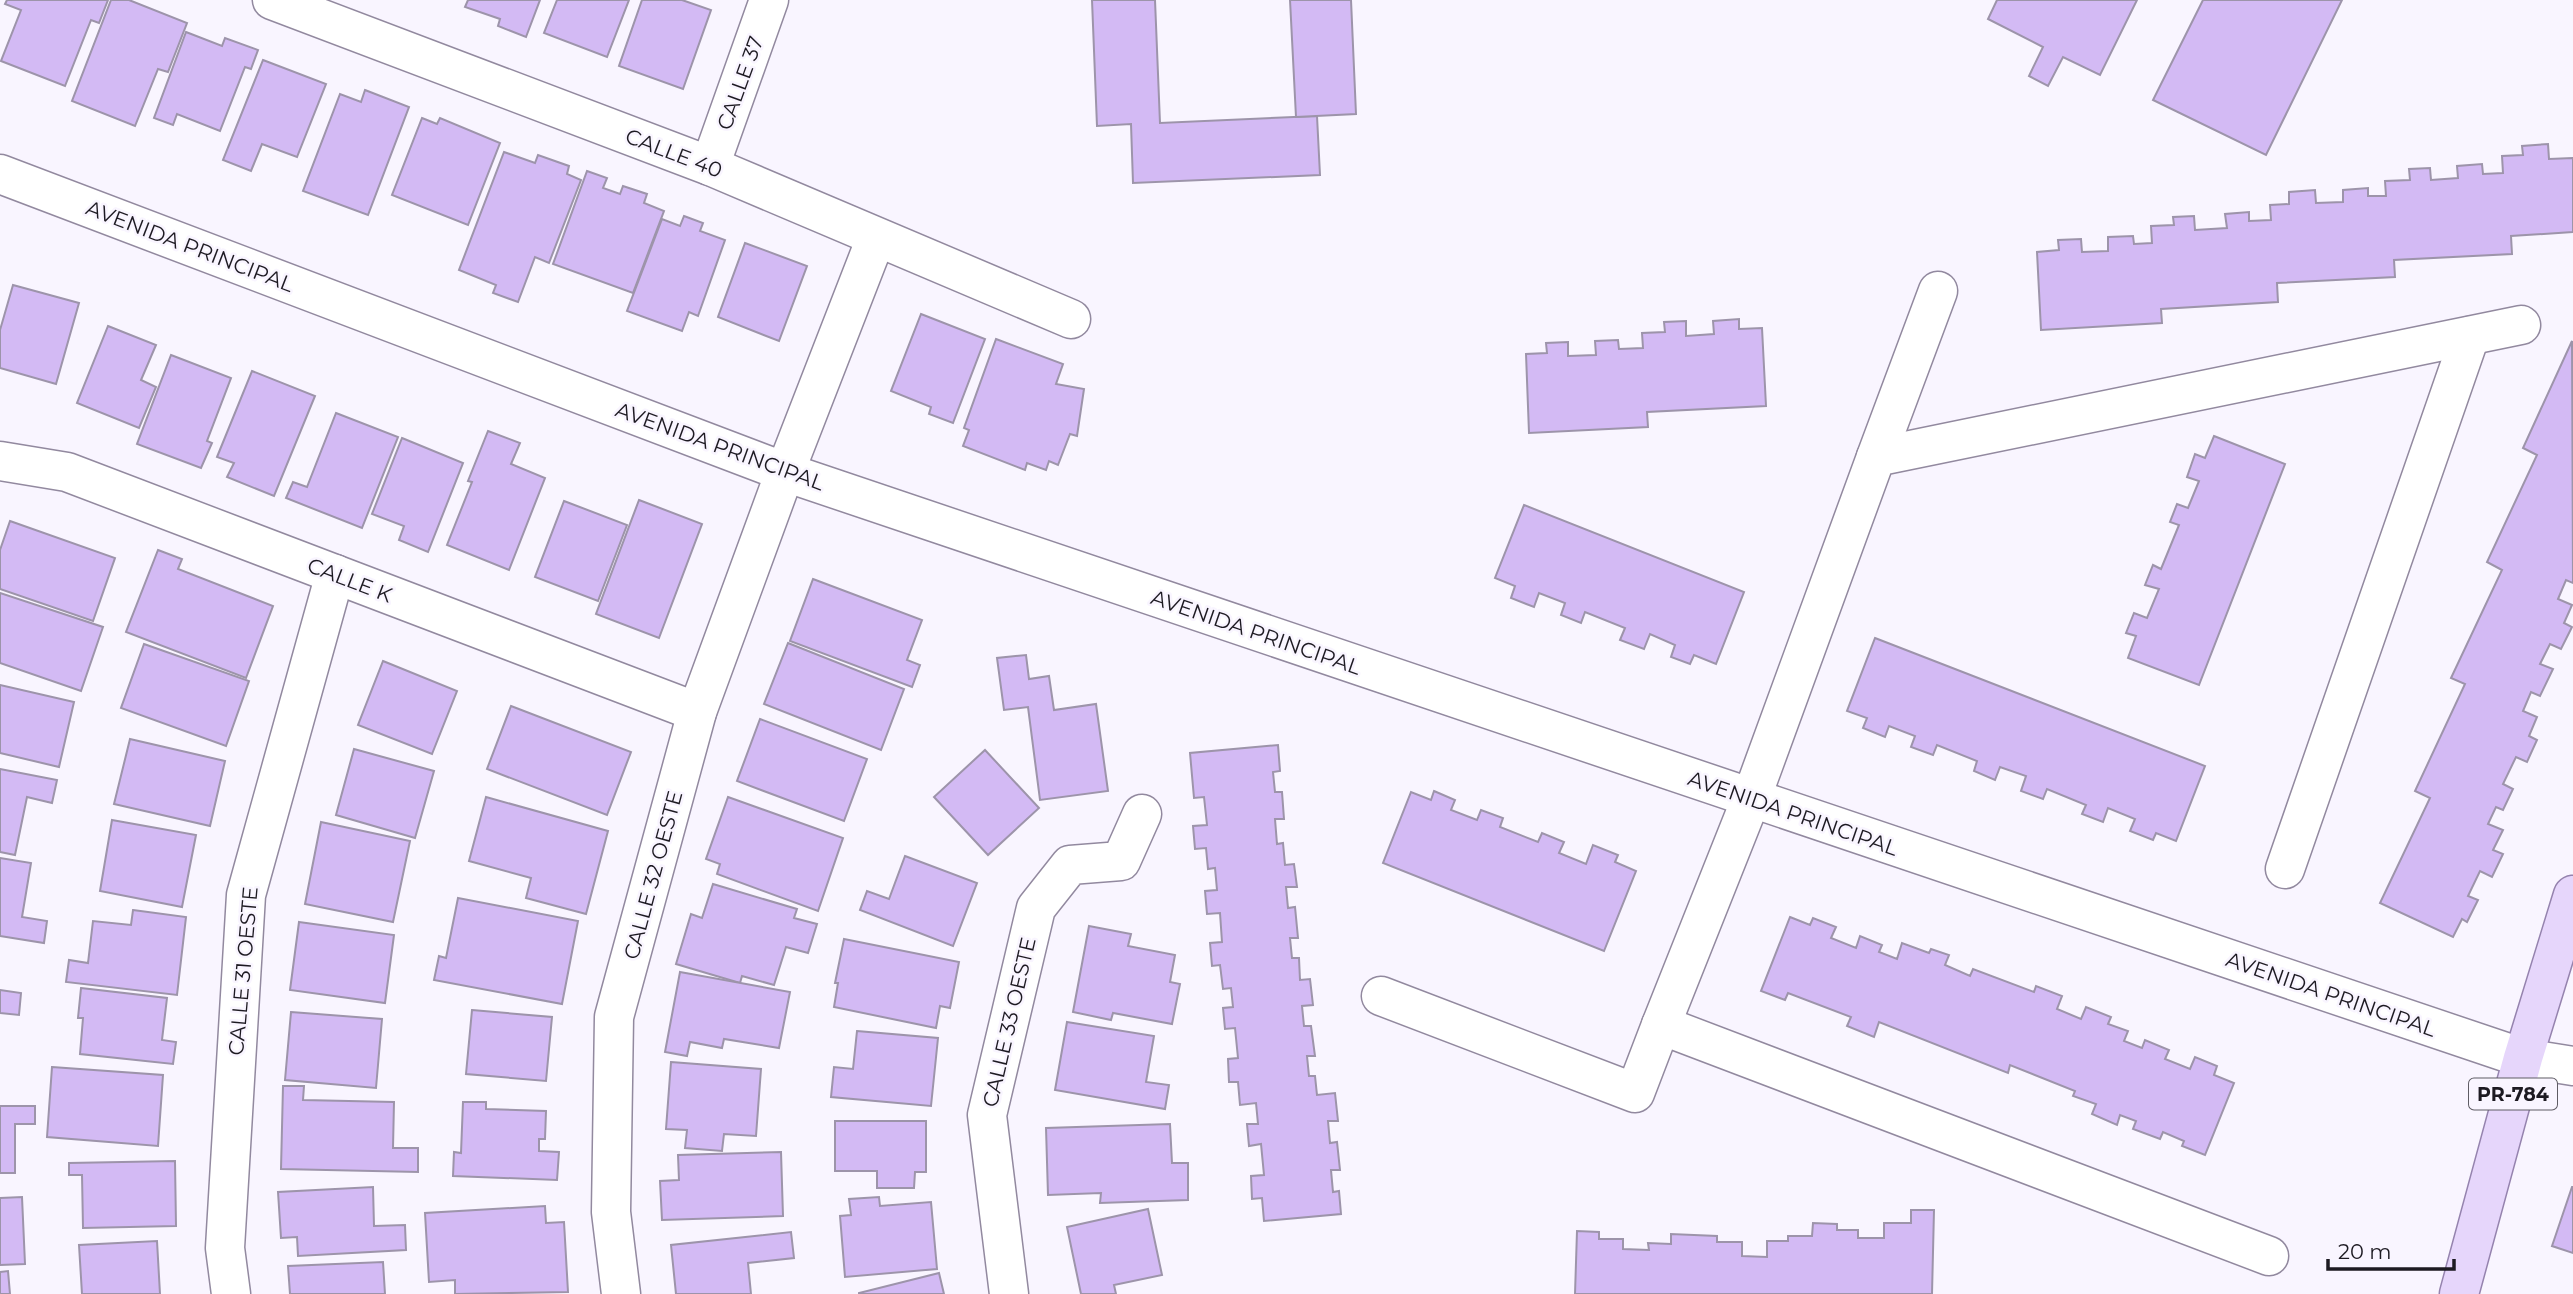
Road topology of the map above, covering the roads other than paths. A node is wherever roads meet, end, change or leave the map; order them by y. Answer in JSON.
{"nodes":[{"id":1,"x":272,"y":0,"type":"edge"},
{"id":2,"x":769,"y":0,"type":"edge"},
{"id":3,"x":710,"y":166,"type":"junction"},
{"id":4,"x":0,"y":174,"type":"edge"},
{"id":5,"x":876,"y":238,"type":"junction"},
{"id":6,"x":1938,"y":290,"type":"dead end"},
{"id":7,"x":1071,"y":319,"type":"dead end"},
{"id":8,"x":2521,"y":325,"type":"dead end"},
{"id":9,"x":2470,"y":336,"type":"junction"},
{"id":10,"x":1876,"y":457,"type":"junction"},
{"id":11,"x":0,"y":461,"type":"edge"},
{"id":12,"x":785,"y":472,"type":"junction"},
{"id":13,"x":335,"y":574,"type":"junction"},
{"id":14,"x":696,"y":712,"type":"junction"},
{"id":15,"x":1752,"y":799,"type":"junction"},
{"id":16,"x":1142,"y":814,"type":"dead end"},
{"id":17,"x":2285,"y":869,"type":"dead end"},
{"id":18,"x":2573,"y":895,"type":"edge"},
{"id":19,"x":1381,"y":996,"type":"dead end"},
{"id":20,"x":1661,"y":1025,"type":"junction"},
{"id":21,"x":2523,"y":1058,"type":"junction"},
{"id":22,"x":2573,"y":1066,"type":"edge"},
{"id":23,"x":2269,"y":1256,"type":"dead end"},
{"id":24,"x":231,"y":1294,"type":"edge"},
{"id":25,"x":621,"y":1294,"type":"edge"},
{"id":26,"x":1009,"y":1294,"type":"edge"},
{"id":27,"x":2459,"y":1294,"type":"edge"}],
"edges":[{"from":1,"to":3,"type":"street","name":"CALLE 40"},
{"from":2,"to":3,"type":"street","name":"CALLE 37"},
{"from":3,"to":5,"type":"street","name":"CALLE 40"},
{"from":4,"to":12,"type":"street","name":"AVENIDA PRINCIPAL"},
{"from":5,"to":7,"type":"street","name":"CALLE 40"},
{"from":5,"to":12,"type":"street","name":"CALLE 32 OESTE"},
{"from":6,"to":10,"type":"street"},
{"from":8,"to":9,"type":"street"},
{"from":9,"to":10,"type":"street"},
{"from":9,"to":17,"type":"street"},
{"from":10,"to":15,"type":"street"},
{"from":11,"to":13,"type":"street","name":"CALLE K"},
{"from":12,"to":14,"type":"street","name":"CALLE 32 OESTE"},
{"from":12,"to":15,"type":"street","name":"AVENIDA PRINCIPAL"},
{"from":13,"to":14,"type":"street","name":"CALLE K"},
{"from":13,"to":24,"type":"street","name":"CALLE 31 OESTE"},
{"from":14,"to":25,"type":"street","name":"CALLE 32 OESTE"},
{"from":15,"to":20,"type":"street"},
{"from":15,"to":21,"type":"street","name":"AVENIDA PRINCIPAL"},
{"from":16,"to":26,"type":"street","name":"CALLE 33 OESTE"},
{"from":18,"to":21,"type":"main road","name":"PR-784","number":"PR-784"},
{"from":19,"to":20,"type":"street"},
{"from":20,"to":23,"type":"street"},
{"from":21,"to":22,"type":"street","name":"AVENIDA PRINCIPAL"},
{"from":21,"to":27,"type":"main road","name":"PR-784","number":"PR-784"}]}
